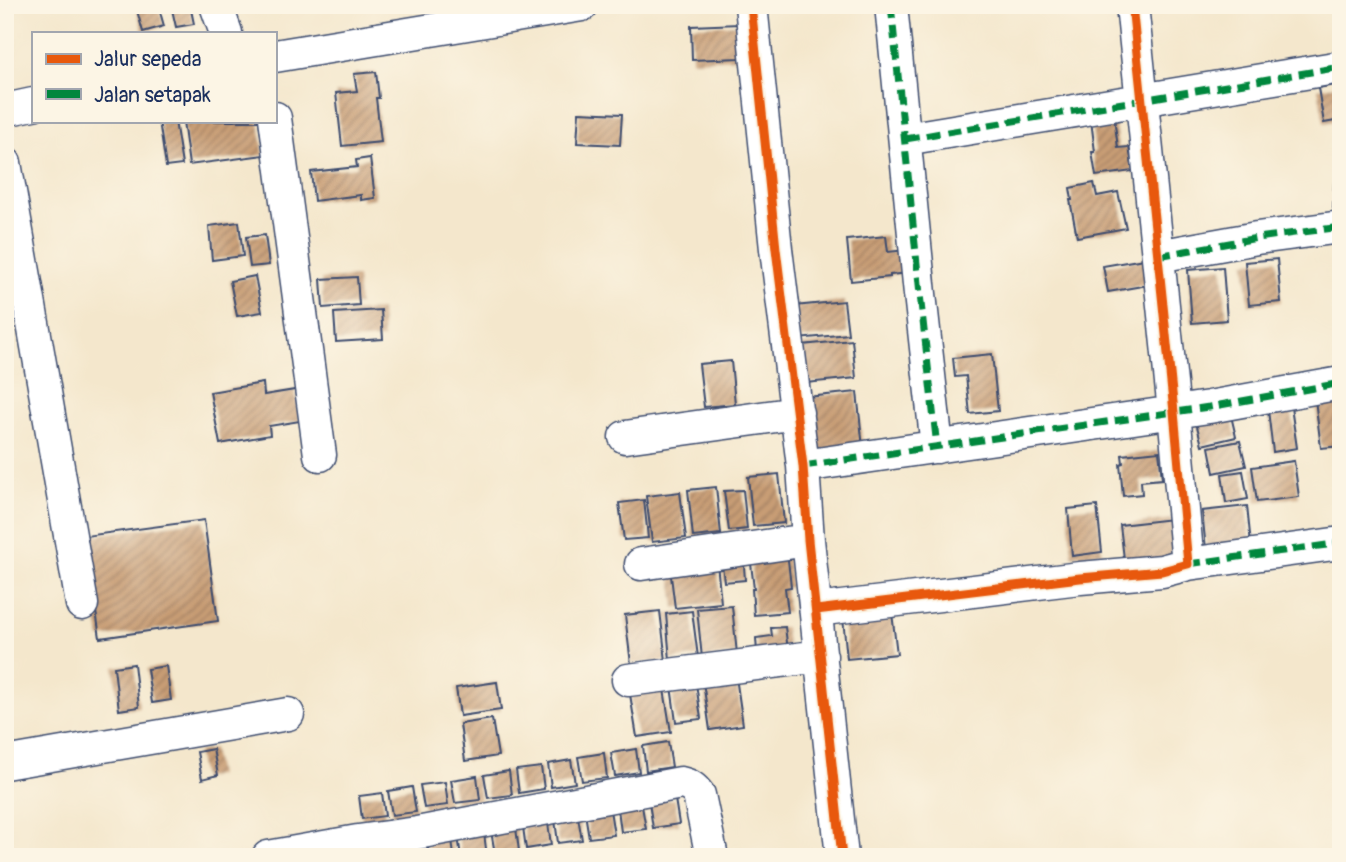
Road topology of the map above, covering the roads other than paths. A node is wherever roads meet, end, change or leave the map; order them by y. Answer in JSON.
{"nodes":[{"id":1,"x":216,"y":5,"type":"edge"},
{"id":2,"x":582,"y":5,"type":"edge"},
{"id":3,"x":751,"y":5,"type":"edge"},
{"id":4,"x":891,"y":5,"type":"edge"},
{"id":5,"x":1132,"y":5,"type":"edge"},
{"id":6,"x":226,"y":32,"type":"edge"},
{"id":7,"x":276,"y":56,"type":"edge"},
{"id":8,"x":1341,"y":67,"type":"edge"},
{"id":9,"x":1142,"y":100,"type":"junction"},
{"id":10,"x":32,"y":104,"type":"edge"},
{"id":11,"x":5,"y":110,"type":"edge"},
{"id":12,"x":276,"y":122,"type":"edge"},
{"id":13,"x":905,"y":139,"type":"junction"},
{"id":14,"x":5,"y":163,"type":"edge"},
{"id":15,"x":1341,"y":227,"type":"edge"},
{"id":16,"x":1158,"y":256,"type":"junction"},
{"id":17,"x":1341,"y":383,"type":"edge"},
{"id":18,"x":1174,"y":412,"type":"junction"},
{"id":19,"x":797,"y":413,"type":"junction"},
{"id":20,"x":625,"y":437,"type":"dead end"},
{"id":21,"x":937,"y":447,"type":"junction"},
{"id":22,"x":320,"y":455,"type":"dead end"},
{"id":23,"x":803,"y":466,"type":"junction"},
{"id":24,"x":808,"y":540,"type":"junction"},
{"id":25,"x":1341,"y":543,"type":"edge"},
{"id":26,"x":641,"y":564,"type":"dead end"},
{"id":27,"x":1188,"y":564,"type":"junction"},
{"id":28,"x":82,"y":604,"type":"dead end"},
{"id":29,"x":816,"y":610,"type":"junction"},
{"id":30,"x":821,"y":656,"type":"junction"},
{"id":31,"x":628,"y":680,"type":"dead end"},
{"id":32,"x":288,"y":714,"type":"dead end"},
{"id":33,"x":5,"y":763,"type":"edge"},
{"id":34,"x":420,"y":845,"type":"edge"},
{"id":35,"x":359,"y":849,"type":"edge"},
{"id":36,"x":268,"y":857,"type":"edge"},
{"id":37,"x":712,"y":857,"type":"edge"},
{"id":38,"x":842,"y":857,"type":"edge"}],
"edges":[{"from":1,"to":6,"type":"street"},
{"from":2,"to":7,"type":"street"},
{"from":3,"to":19,"type":"street"},
{"from":4,"to":13,"type":"street"},
{"from":5,"to":9,"type":"street"},
{"from":8,"to":9,"type":"street"},
{"from":9,"to":13,"type":"street"},
{"from":9,"to":16,"type":"street"},
{"from":10,"to":11,"type":"street"},
{"from":12,"to":22,"type":"street"},
{"from":13,"to":21,"type":"street"},
{"from":14,"to":28,"type":"street"},
{"from":15,"to":16,"type":"street"},
{"from":16,"to":18,"type":"street"},
{"from":17,"to":18,"type":"street"},
{"from":18,"to":21,"type":"street"},
{"from":18,"to":27,"type":"street"},
{"from":19,"to":20,"type":"street"},
{"from":19,"to":23,"type":"street"},
{"from":21,"to":23,"type":"street"},
{"from":23,"to":24,"type":"street"},
{"from":24,"to":26,"type":"street"},
{"from":24,"to":29,"type":"street"},
{"from":25,"to":27,"type":"street"},
{"from":27,"to":29,"type":"street"},
{"from":29,"to":30,"type":"street"},
{"from":30,"to":31,"type":"street"},
{"from":30,"to":38,"type":"street"},
{"from":32,"to":33,"type":"street"},
{"from":34,"to":35,"type":"street"},
{"from":34,"to":37,"type":"street"},
{"from":35,"to":36,"type":"street"}]}
